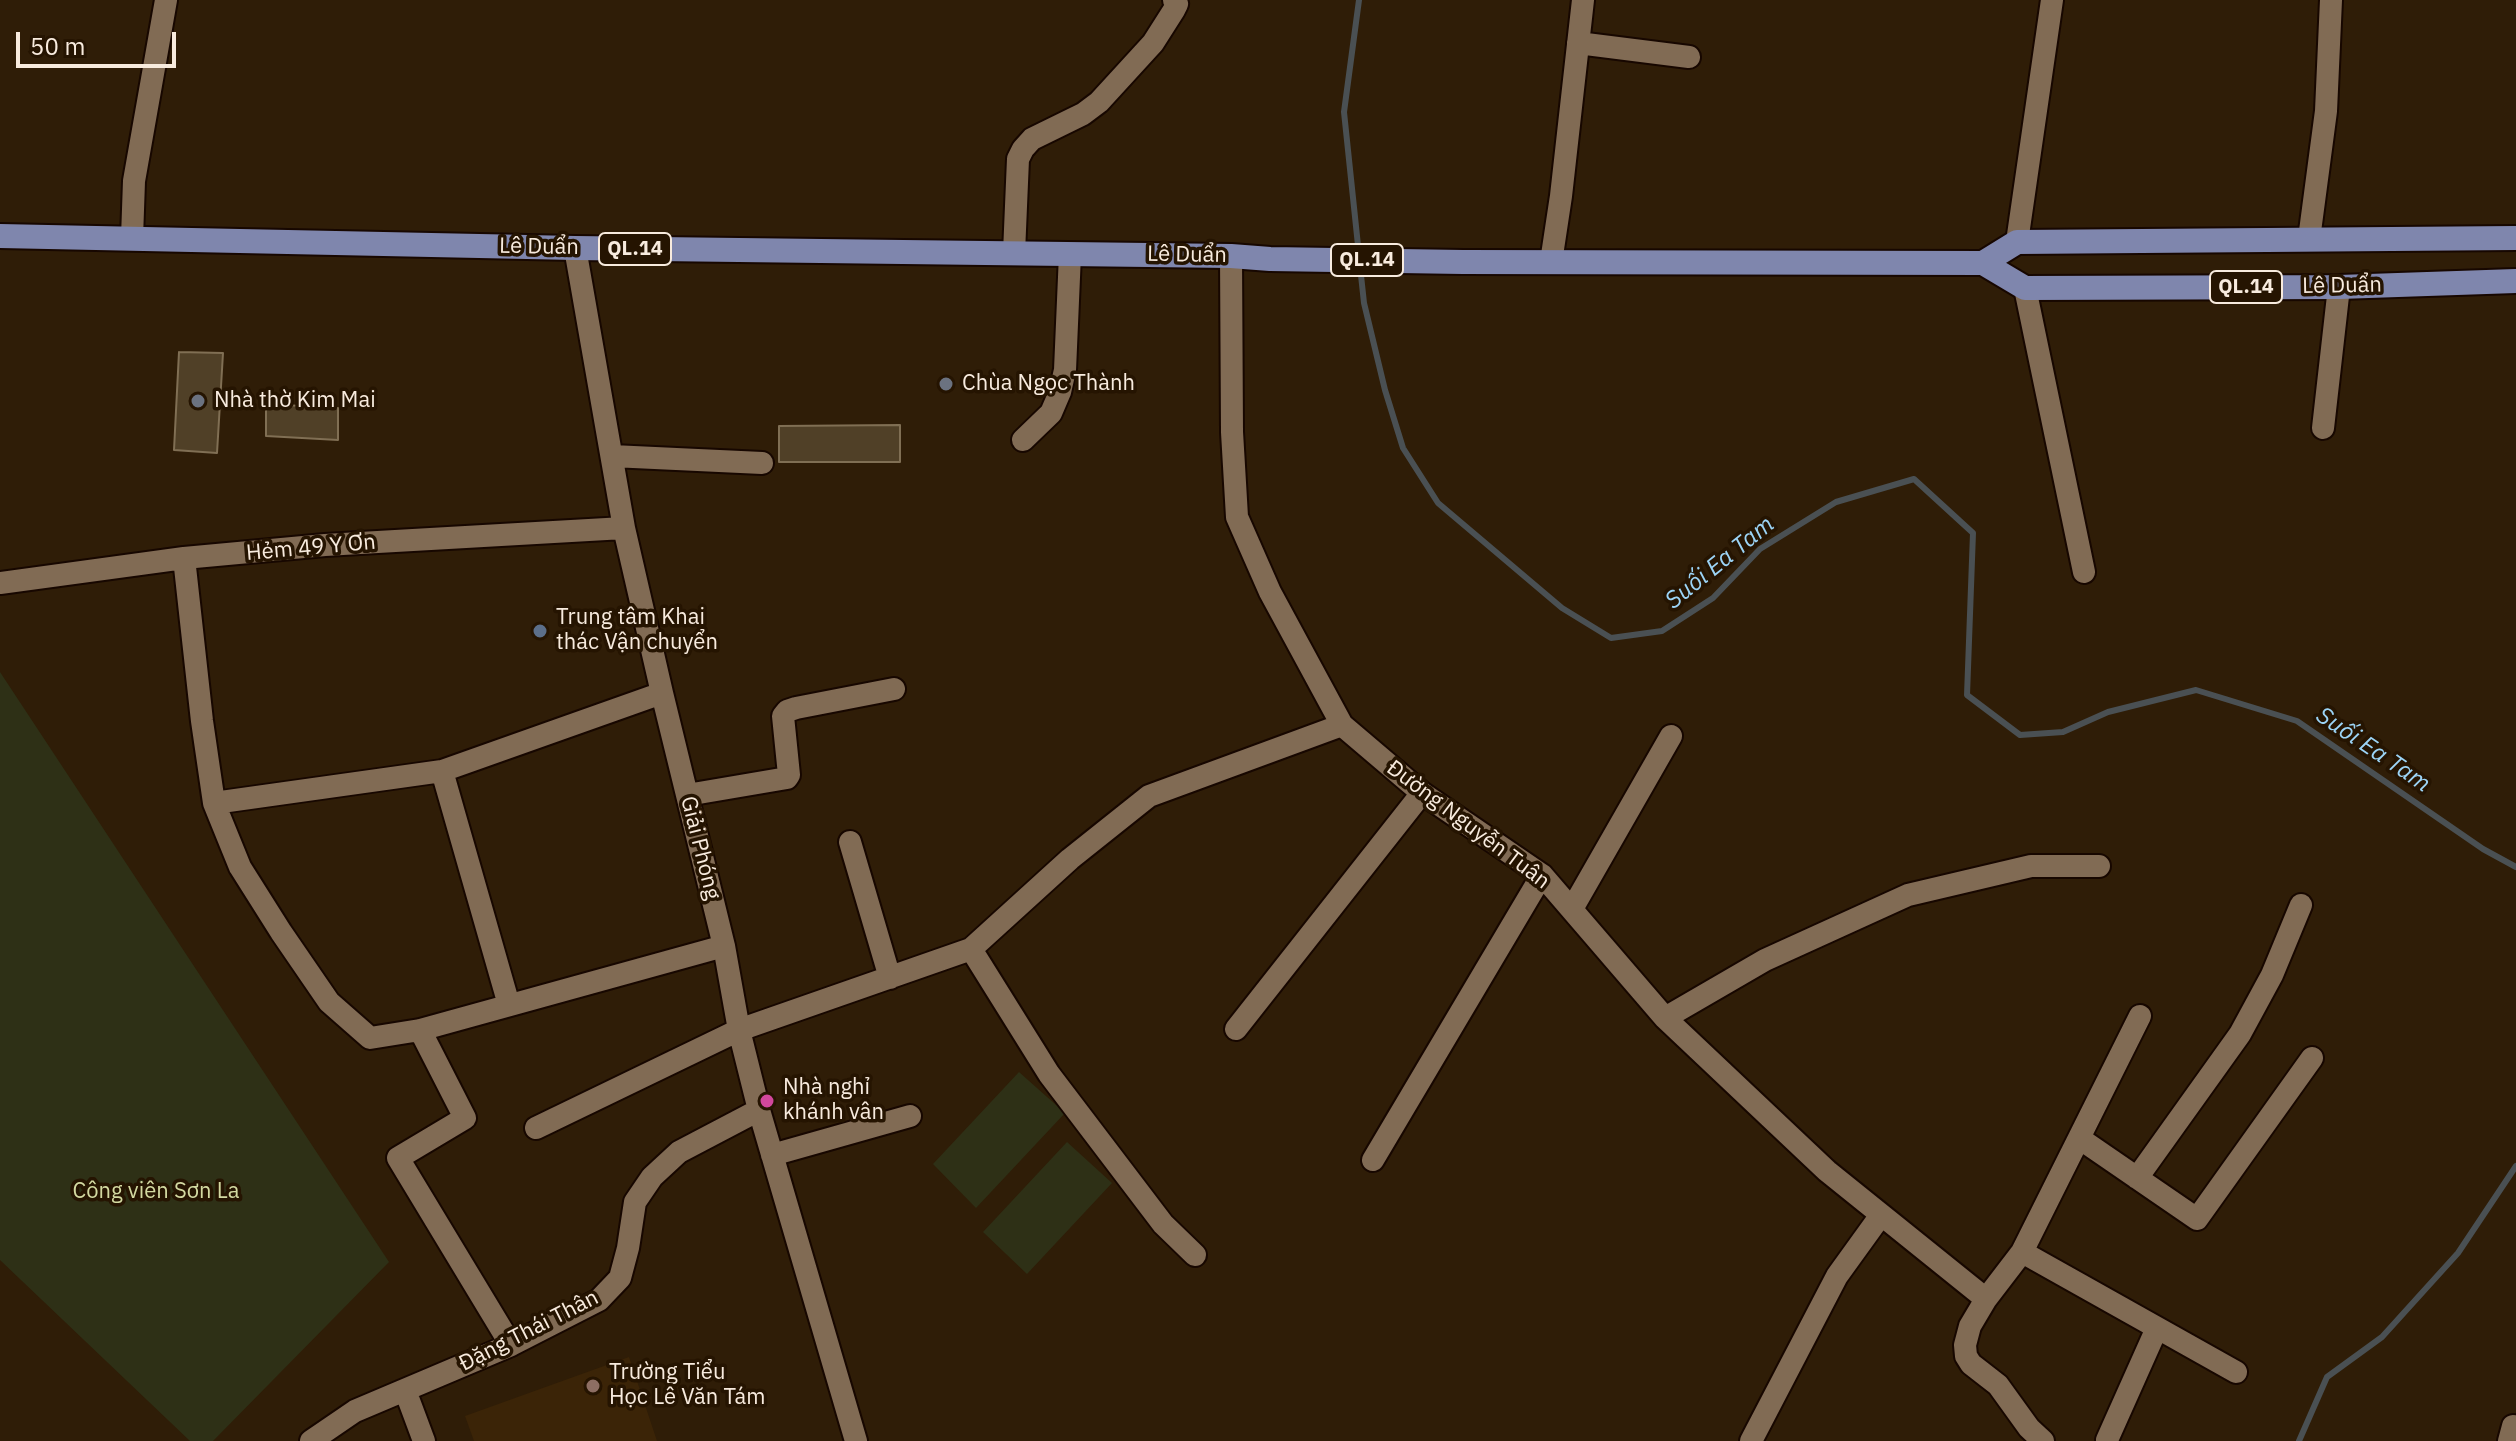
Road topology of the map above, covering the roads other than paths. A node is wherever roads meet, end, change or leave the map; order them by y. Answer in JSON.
{"nodes":[{"id":1,"x":166,"y":0,"type":"edge"},
{"id":2,"x":1174,"y":0,"type":"edge"},
{"id":3,"x":1583,"y":0,"type":"edge"},
{"id":4,"x":2052,"y":0,"type":"edge"},
{"id":5,"x":2331,"y":0,"type":"edge"},
{"id":6,"x":1578,"y":43,"type":"junction"},
{"id":7,"x":1689,"y":57,"type":"dead end"},
{"id":8,"x":0,"y":236,"type":"edge"},
{"id":9,"x":132,"y":238,"type":"junction"},
{"id":10,"x":2516,"y":238,"type":"edge"},
{"id":11,"x":2309,"y":239,"type":"junction"},
{"id":12,"x":2017,"y":242,"type":"junction"},
{"id":13,"x":575,"y":248,"type":"junction"},
{"id":14,"x":1014,"y":253,"type":"junction"},
{"id":15,"x":1070,"y":254,"type":"junction"},
{"id":16,"x":1231,"y":256,"type":"junction"},
{"id":17,"x":1551,"y":262,"type":"junction"},
{"id":18,"x":1983,"y":263,"type":"junction"},
{"id":19,"x":2516,"y":281,"type":"edge"},
{"id":20,"x":2339,"y":287,"type":"junction"},
{"id":21,"x":2025,"y":288,"type":"junction"},
{"id":22,"x":2323,"y":428,"type":"dead end"},
{"id":23,"x":1023,"y":440,"type":"dead end"},
{"id":24,"x":612,"y":456,"type":"junction"},
{"id":25,"x":762,"y":463,"type":"dead end"},
{"id":26,"x":624,"y":528,"type":"junction"},
{"id":27,"x":184,"y":558,"type":"junction"},
{"id":28,"x":2084,"y":572,"type":"dead end"},
{"id":29,"x":0,"y":583,"type":"edge"},
{"id":30,"x":894,"y":689,"type":"dead end"},
{"id":31,"x":662,"y":693,"type":"junction"},
{"id":32,"x":1342,"y":725,"type":"junction"},
{"id":33,"x":1671,"y":736,"type":"dead end"},
{"id":34,"x":442,"y":771,"type":"junction"},
{"id":35,"x":1422,"y":793,"type":"junction"},
{"id":36,"x":687,"y":795,"type":"junction"},
{"id":37,"x":214,"y":803,"type":"junction"},
{"id":38,"x":850,"y":842,"type":"dead end"},
{"id":39,"x":2099,"y":866,"type":"dead end"},
{"id":40,"x":1542,"y":875,"type":"junction"},
{"id":41,"x":2301,"y":905,"type":"dead end"},
{"id":42,"x":1572,"y":909,"type":"junction"},
{"id":43,"x":724,"y":946,"type":"junction"},
{"id":44,"x":971,"y":949,"type":"junction"},
{"id":45,"x":890,"y":978,"type":"junction"},
{"id":46,"x":509,"y":1005,"type":"junction"},
{"id":47,"x":2140,"y":1016,"type":"dead end"},
{"id":48,"x":1665,"y":1018,"type":"junction"},
{"id":49,"x":1236,"y":1029,"type":"dead end"},
{"id":50,"x":420,"y":1030,"type":"junction"},
{"id":51,"x":739,"y":1030,"type":"junction"},
{"id":52,"x":2312,"y":1058,"type":"dead end"},
{"id":53,"x":759,"y":1110,"type":"junction"},
{"id":54,"x":910,"y":1116,"type":"dead end"},
{"id":55,"x":536,"y":1128,"type":"dead end"},
{"id":56,"x":2079,"y":1138,"type":"junction"},
{"id":57,"x":772,"y":1155,"type":"junction"},
{"id":58,"x":1373,"y":1160,"type":"dead end"},
{"id":59,"x":2137,"y":1178,"type":"junction"},
{"id":60,"x":1881,"y":1215,"type":"junction"},
{"id":61,"x":2022,"y":1252,"type":"junction"},
{"id":62,"x":1195,"y":1255,"type":"dead end"},
{"id":63,"x":1986,"y":1299,"type":"junction"},
{"id":64,"x":2157,"y":1328,"type":"junction"},
{"id":65,"x":511,"y":1345,"type":"junction"},
{"id":66,"x":2236,"y":1372,"type":"dead end"},
{"id":67,"x":405,"y":1390,"type":"junction"},
{"id":68,"x":2107,"y":1440,"type":"edge"},
{"id":69,"x":311,"y":1441,"type":"edge"},
{"id":70,"x":424,"y":1441,"type":"edge"},
{"id":71,"x":856,"y":1441,"type":"edge"},
{"id":72,"x":1751,"y":1441,"type":"edge"},
{"id":73,"x":2043,"y":1441,"type":"edge"}],
"edges":[{"from":1,"to":9,"type":"street"},
{"from":2,"to":14,"type":"street"},
{"from":3,"to":6,"type":"street"},
{"from":4,"to":12,"type":"street"},
{"from":5,"to":11,"type":"street"},
{"from":6,"to":7,"type":"street"},
{"from":6,"to":17,"type":"street"},
{"from":8,"to":9,"type":"main road","name":"Lê Duẩn","number":"QL.14"},
{"from":9,"to":13,"type":"main road","name":"Lê Duẩn","number":"QL.14"},
{"from":10,"to":11,"type":"main road","number":"QL.14"},
{"from":11,"to":12,"type":"main road","number":"QL.14"},
{"from":12,"to":18,"type":"main road"},
{"from":13,"to":14,"type":"main road","name":"Lê Duẩn","number":"QL.14"},
{"from":13,"to":24,"type":"street","name":"Giải Phóng"},
{"from":14,"to":15,"type":"main road","name":"Lê Duẩn","number":"QL.14"},
{"from":15,"to":16,"type":"main road","name":"Lê Duẩn","number":"QL.14"},
{"from":15,"to":23,"type":"street"},
{"from":16,"to":17,"type":"main road","name":"Lê Duẩn","number":"QL.14"},
{"from":16,"to":32,"type":"street","name":"Đường Nguyễn Tuân"},
{"from":17,"to":18,"type":"main road","number":"QL.14"},
{"from":18,"to":21,"type":"main road"},
{"from":19,"to":20,"type":"main road","name":"Lê Duẩn","number":"QL.14"},
{"from":20,"to":21,"type":"main road","name":"Lê Duẩn","number":"QL.14"},
{"from":20,"to":22,"type":"street"},
{"from":21,"to":28,"type":"street"},
{"from":24,"to":25,"type":"street"},
{"from":24,"to":26,"type":"street","name":"Giải Phóng"},
{"from":26,"to":27,"type":"street","name":"Hẻm 49 Y Ơn"},
{"from":26,"to":31,"type":"street","name":"Giải Phóng"},
{"from":27,"to":29,"type":"street","name":"Hẻm 49 Y Ơn"},
{"from":27,"to":37,"type":"street"},
{"from":30,"to":36,"type":"street"},
{"from":31,"to":34,"type":"street"},
{"from":31,"to":36,"type":"street","name":"Giải Phóng"},
{"from":32,"to":35,"type":"street","name":"Đường Nguyễn Tuân"},
{"from":32,"to":44,"type":"street"},
{"from":33,"to":42,"type":"street"},
{"from":34,"to":37,"type":"street"},
{"from":34,"to":46,"type":"street"},
{"from":35,"to":40,"type":"street","name":"Đường Nguyễn Tuân"},
{"from":35,"to":49,"type":"street"},
{"from":36,"to":43,"type":"street","name":"Giải Phóng"},
{"from":37,"to":50,"type":"street"},
{"from":38,"to":45,"type":"street"},
{"from":39,"to":48,"type":"street"},
{"from":40,"to":42,"type":"street","name":"Đường Nguyễn Tuân"},
{"from":40,"to":58,"type":"street"},
{"from":41,"to":59,"type":"street"},
{"from":42,"to":48,"type":"street","name":"Đường Nguyễn Tuân"},
{"from":43,"to":46,"type":"street"},
{"from":43,"to":51,"type":"street","name":"Giải Phóng"},
{"from":44,"to":45,"type":"street"},
{"from":44,"to":62,"type":"street"},
{"from":45,"to":51,"type":"street"},
{"from":46,"to":50,"type":"street"},
{"from":47,"to":56,"type":"street"},
{"from":48,"to":60,"type":"street","name":"Đường Nguyễn Tuân"},
{"from":50,"to":65,"type":"street"},
{"from":51,"to":53,"type":"street","name":"Giải Phóng"},
{"from":51,"to":55,"type":"street"},
{"from":52,"to":59,"type":"street"},
{"from":53,"to":57,"type":"street","name":"Giải Phóng"},
{"from":53,"to":65,"type":"street","name":"Đặng Thái Thân"},
{"from":54,"to":57,"type":"street"},
{"from":56,"to":59,"type":"street"},
{"from":56,"to":61,"type":"street"},
{"from":57,"to":71,"type":"street","name":"Giải Phóng"},
{"from":60,"to":63,"type":"street","name":"Đường Nguyễn Tuân"},
{"from":60,"to":72,"type":"street"},
{"from":61,"to":63,"type":"street"},
{"from":61,"to":64,"type":"street"},
{"from":63,"to":73,"type":"street"},
{"from":64,"to":66,"type":"street"},
{"from":64,"to":68,"type":"street"},
{"from":65,"to":67,"type":"street","name":"Đặng Thái Thân"},
{"from":67,"to":69,"type":"street","name":"Đặng Thái Thân"},
{"from":67,"to":70,"type":"street"}]}
